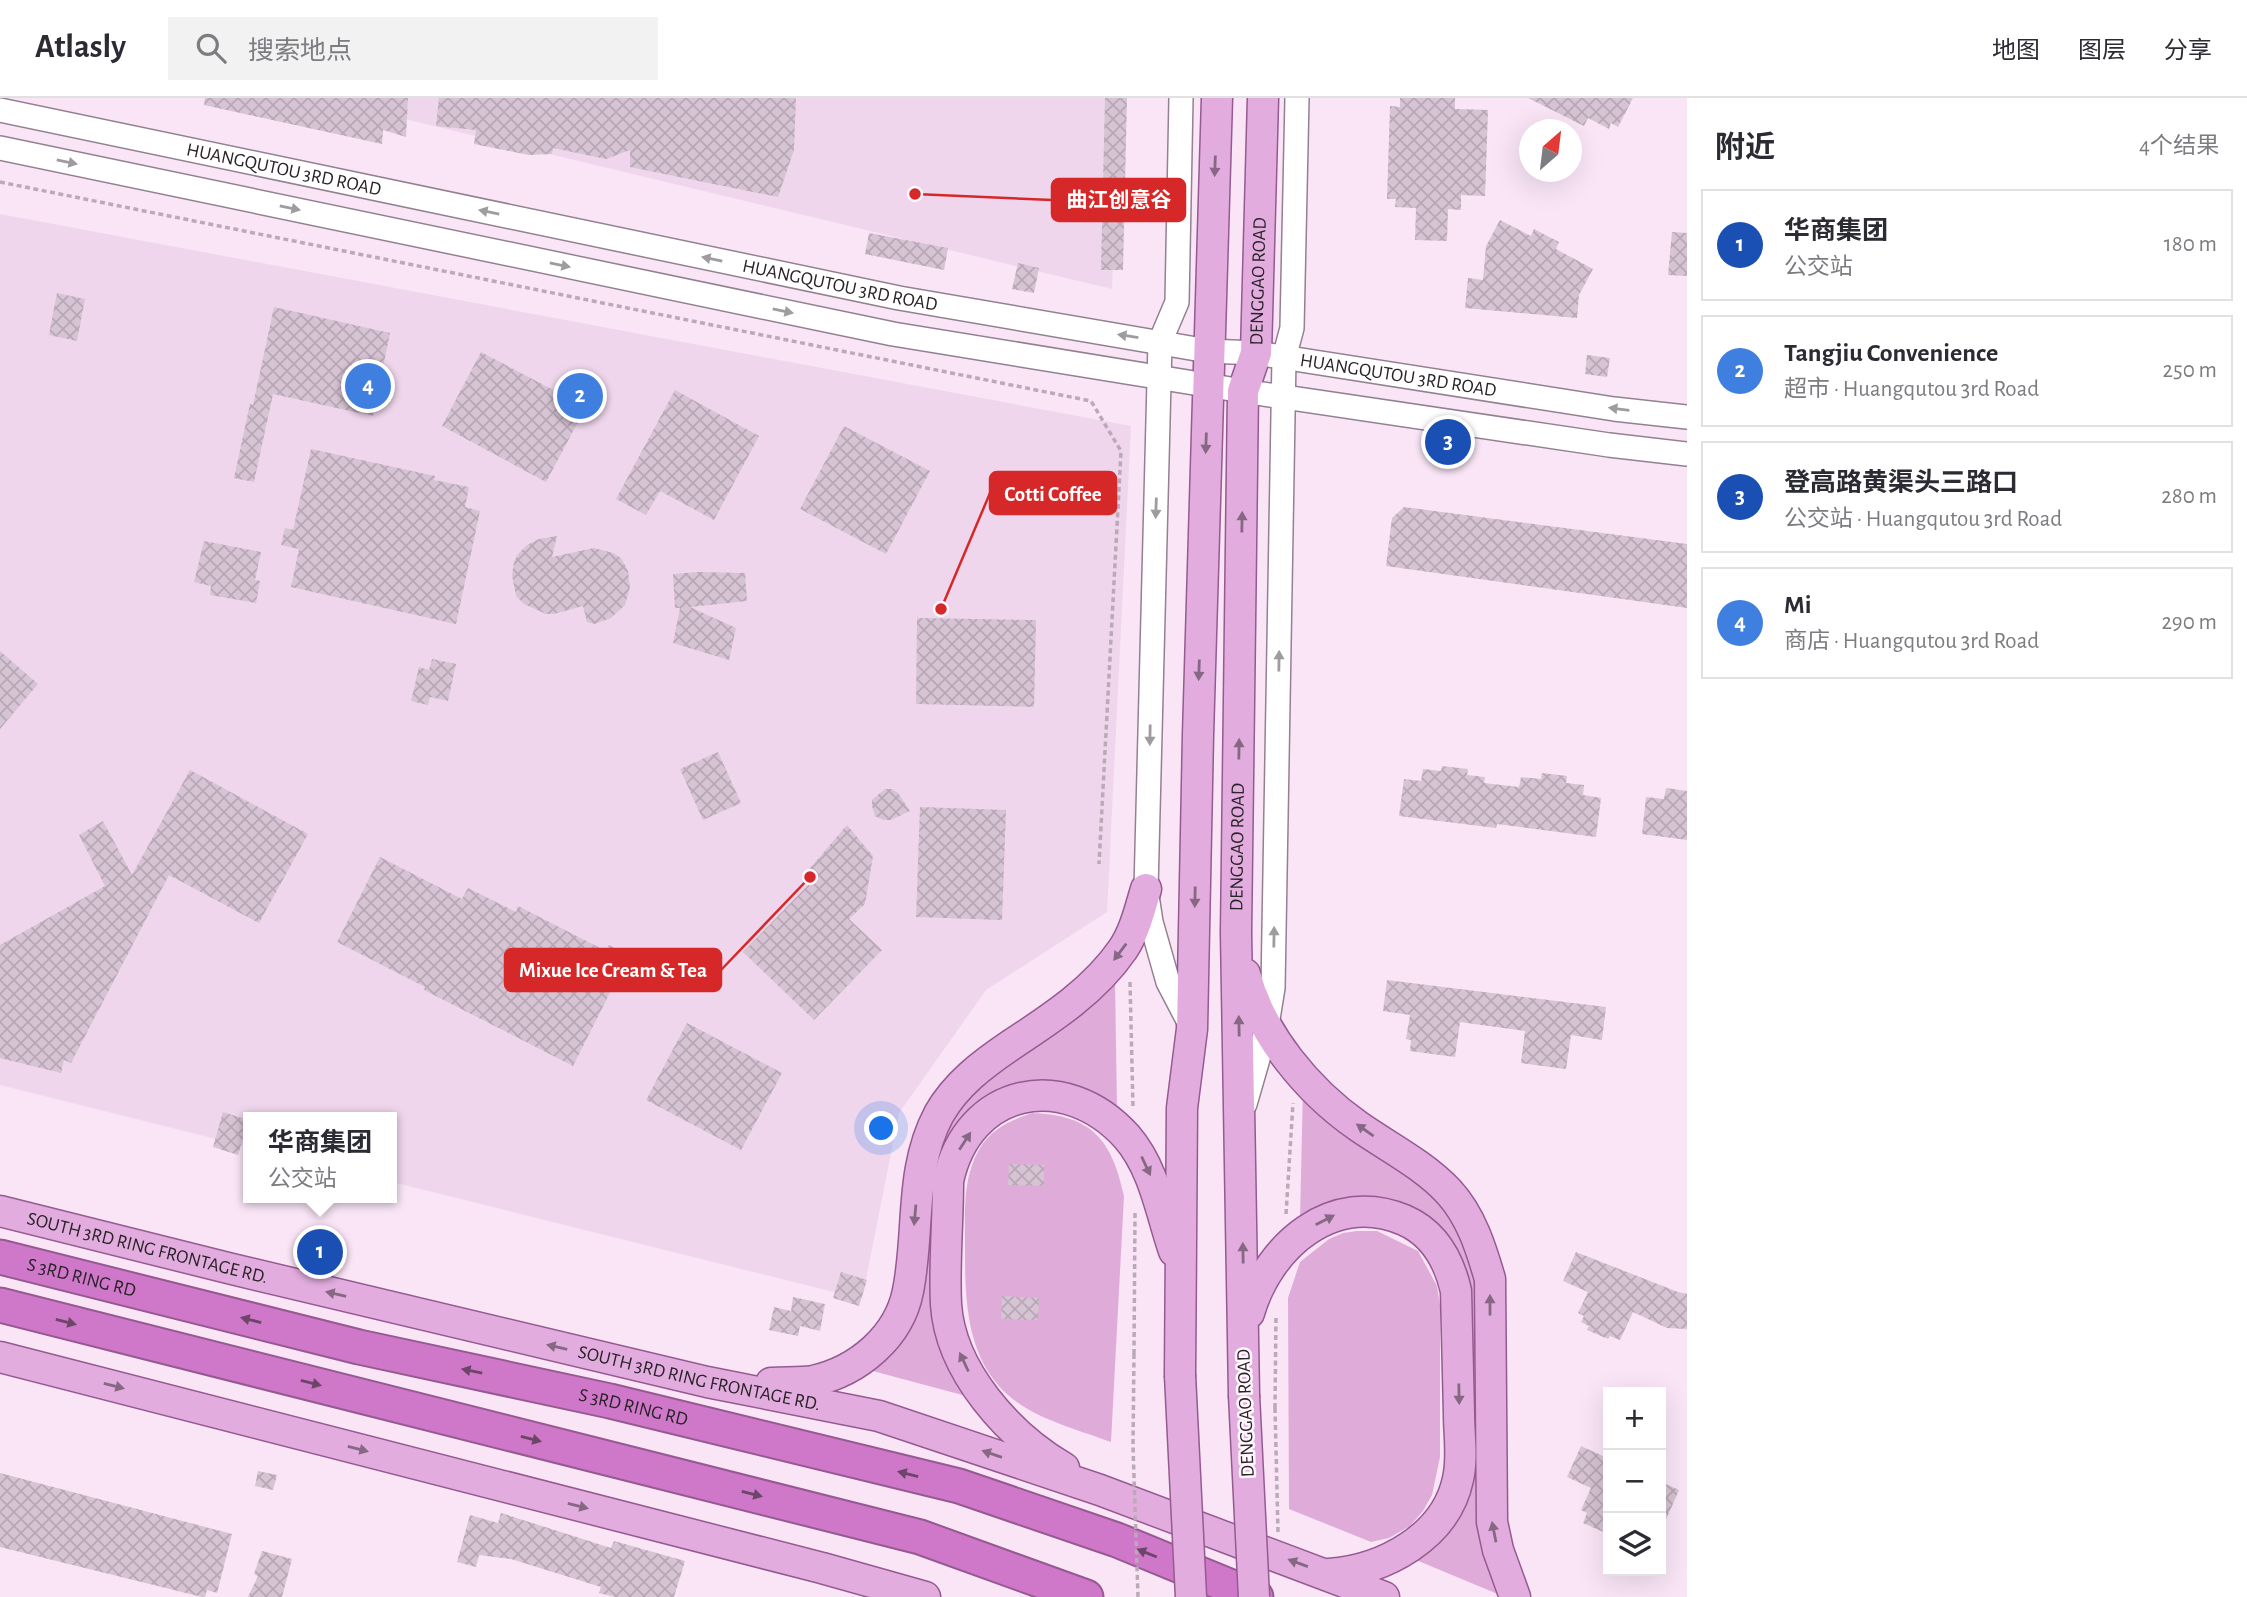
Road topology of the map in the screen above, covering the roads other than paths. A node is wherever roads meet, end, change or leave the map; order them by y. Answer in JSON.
{"nodes":[{"id":1,"x":1181,"y":98,"type":"edge"},
{"id":2,"x":1217,"y":98,"type":"edge"},
{"id":3,"x":1263,"y":98,"type":"edge"},
{"id":4,"x":1297,"y":98,"type":"edge"},
{"id":5,"x":0,"y":110,"type":"edge"},
{"id":6,"x":0,"y":148,"type":"edge"},
{"id":7,"x":1160,"y":342,"type":"junction"},
{"id":8,"x":1208,"y":352,"type":"junction"},
{"id":9,"x":1270,"y":356,"type":"junction"},
{"id":10,"x":1159,"y":377,"type":"junction"},
{"id":11,"x":1207,"y":386,"type":"junction"},
{"id":12,"x":1243,"y":391,"type":"junction"},
{"id":13,"x":1283,"y":397,"type":"junction"},
{"id":14,"x":1687,"y":417,"type":"edge"},
{"id":15,"x":1687,"y":454,"type":"edge"},
{"id":16,"x":1146,"y":889,"type":"junction"},
{"id":17,"x":1236,"y":933,"type":"junction"},
{"id":18,"x":1267,"y":1025,"type":"junction"},
{"id":19,"x":1192,"y":1029,"type":"junction"},
{"id":20,"x":1241,"y":1124,"type":"junction"},
{"id":21,"x":0,"y":1211,"type":"edge"},
{"id":22,"x":0,"y":1257,"type":"edge"},
{"id":23,"x":1182,"y":1274,"type":"junction"},
{"id":24,"x":0,"y":1306,"type":"edge"},
{"id":25,"x":1244,"y":1330,"type":"junction"},
{"id":26,"x":0,"y":1357,"type":"edge"},
{"id":27,"x":707,"y":1382,"type":"junction"},
{"id":28,"x":1100,"y":1490,"type":"junction"},
{"id":29,"x":822,"y":1569,"type":"junction"},
{"id":30,"x":1328,"y":1574,"type":"junction"},
{"id":31,"x":853,"y":1597,"type":"edge"},
{"id":32,"x":925,"y":1597,"type":"edge"},
{"id":33,"x":1086,"y":1597,"type":"edge"},
{"id":34,"x":1191,"y":1597,"type":"edge"},
{"id":35,"x":1255,"y":1597,"type":"edge"},
{"id":36,"x":1384,"y":1597,"type":"edge"},
{"id":37,"x":1516,"y":1597,"type":"edge"}],
"edges":[{"from":1,"to":7,"type":"street"},
{"from":2,"to":8,"type":"main road","one_way":true},
{"from":3,"to":9,"type":"main road","name":"DENGGAO ROAD"},
{"from":4,"to":9,"type":"street"},
{"from":7,"to":5,"type":"street","name":"HUANGQUTOU 3RD ROAD","one_way":true},
{"from":6,"to":10,"type":"street","name":"HUANGQUTOU 3RD ROAD","one_way":true},
{"from":7,"to":8,"type":"street","name":"HUANGQUTOU 3RD ROAD"},
{"from":7,"to":10,"type":"street"},
{"from":8,"to":9,"type":"street","name":"HUANGQUTOU 3RD ROAD"},
{"from":8,"to":11,"type":"main road"},
{"from":9,"to":12,"type":"main road","name":"DENGGAO ROAD"},
{"from":9,"to":13,"type":"street"},
{"from":14,"to":9,"type":"street","name":"HUANGQUTOU 3RD ROAD","one_way":true},
{"from":10,"to":11,"type":"street","name":"HUANGQUTOU 3RD ROAD"},
{"from":10,"to":16,"type":"street","one_way":true},
{"from":11,"to":12,"type":"street","name":"HUANGQUTOU 3RD ROAD"},
{"from":11,"to":19,"type":"main road","one_way":true},
{"from":12,"to":13,"type":"street","name":"HUANGQUTOU 3RD ROAD"},
{"from":17,"to":12,"type":"main road","name":"DENGGAO ROAD","one_way":true},
{"from":13,"to":15,"type":"street","name":"HUANGQUTOU 3RD ROAD"},
{"from":18,"to":13,"type":"street","one_way":true},
{"from":16,"to":19,"type":"street"},
{"from":16,"to":27,"type":"main road","one_way":true},
{"from":17,"to":18,"type":"main road"},
{"from":20,"to":17,"type":"main road","name":"DENGGAO ROAD","one_way":true},
{"from":18,"to":20,"type":"street"},
{"from":37,"to":18,"type":"main road","one_way":true},
{"from":19,"to":23,"type":"main road"},
{"from":25,"to":20,"type":"main road","name":"DENGGAO ROAD","one_way":true},
{"from":27,"to":21,"type":"main road","name":"SOUTH 3RD RING FRONTAGE RD.","one_way":true},
{"from":35,"to":22,"type":"highway","name":"S 3RD RING RD","one_way":true},
{"from":28,"to":23,"type":"main road","one_way":true},
{"from":23,"to":34,"type":"main road","bridge":true},
{"from":24,"to":33,"type":"highway","one_way":true},
{"from":25,"to":30,"type":"main road","one_way":true},
{"from":25,"to":35,"type":"main road","name":"DENGGAO ROAD","bridge":true},
{"from":26,"to":29,"type":"main road","one_way":true},
{"from":28,"to":27,"type":"main road","name":"SOUTH 3RD RING FRONTAGE RD.","one_way":true},
{"from":30,"to":28,"type":"main road","name":"SOUTH 3RD RING FRONTAGE RD.","one_way":true},
{"from":29,"to":31,"type":"main road"},
{"from":29,"to":32,"type":"main road"},
{"from":30,"to":36,"type":"main road","name":"SOUTH 3RD RING FRONTAGE RD."}]}
